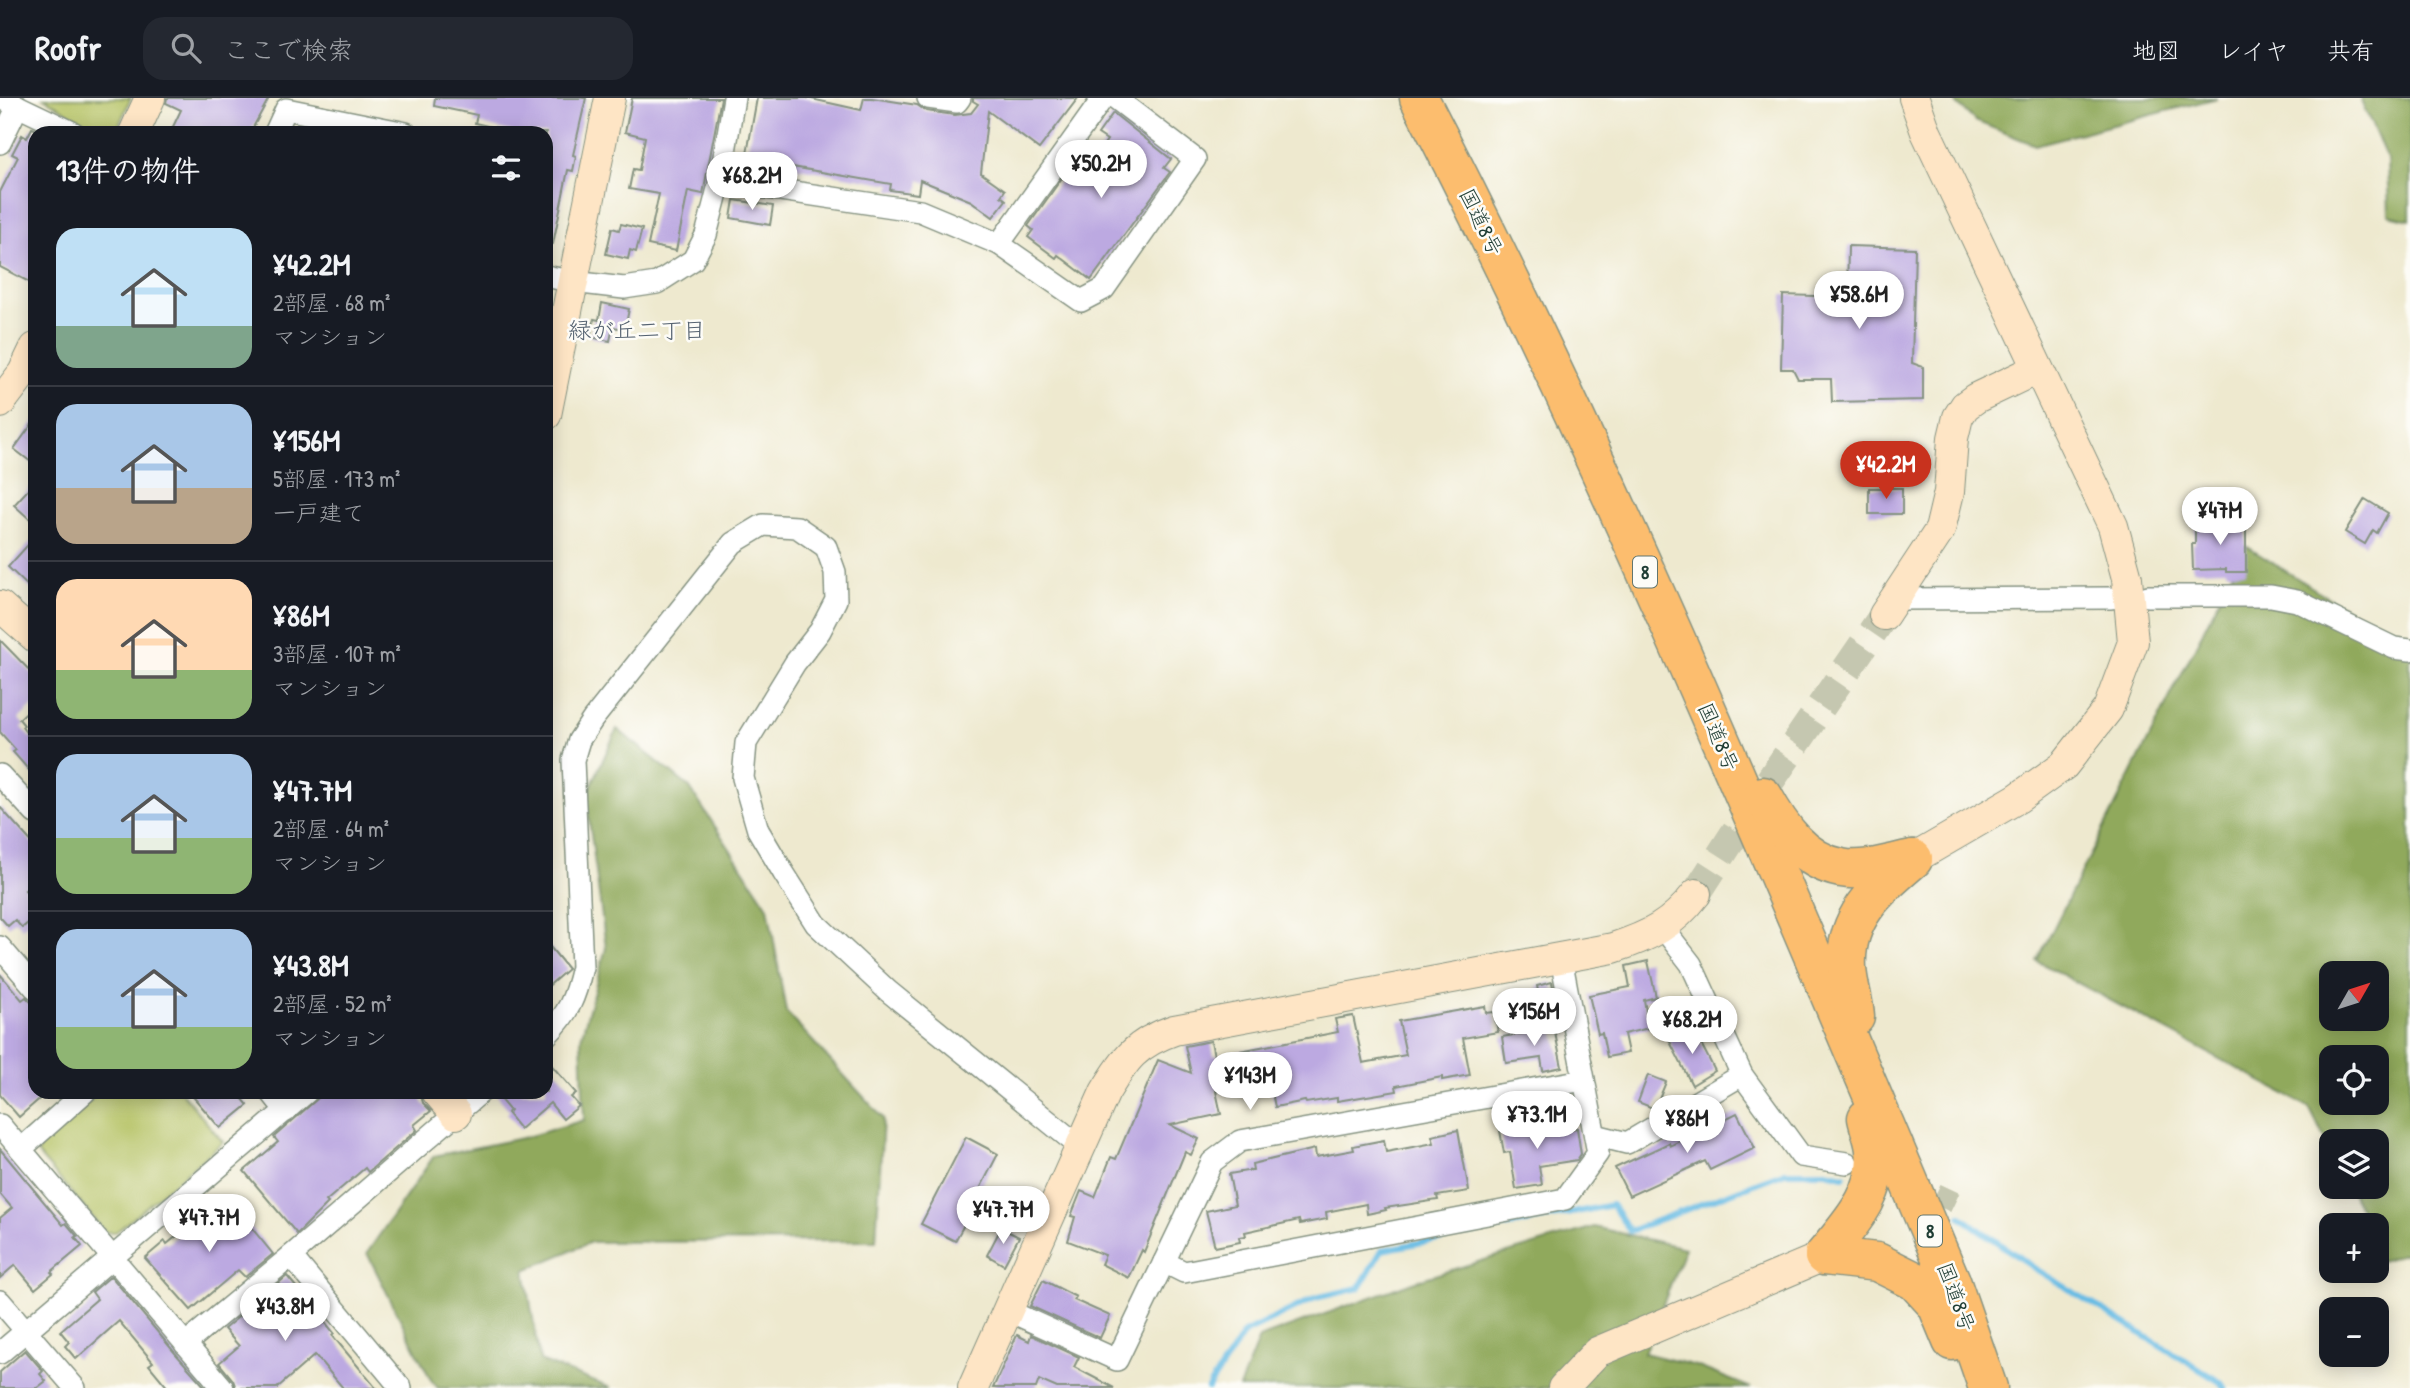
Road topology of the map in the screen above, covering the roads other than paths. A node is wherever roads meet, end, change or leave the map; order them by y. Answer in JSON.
{"nodes":[{"id":1,"x":150,"y":98,"type":"edge"},
{"id":2,"x":610,"y":98,"type":"edge"},
{"id":3,"x":734,"y":98,"type":"edge"},
{"id":4,"x":928,"y":98,"type":"edge"},
{"id":5,"x":960,"y":98,"type":"edge"},
{"id":6,"x":1103,"y":98,"type":"edge"},
{"id":7,"x":1115,"y":98,"type":"edge"},
{"id":8,"x":1419,"y":98,"type":"edge"},
{"id":9,"x":1914,"y":98,"type":"edge"},
{"id":10,"x":9,"y":102,"type":"edge"},
{"id":11,"x":59,"y":126,"type":"edge"},
{"id":12,"x":137,"y":126,"type":"edge"},
{"id":13,"x":278,"y":126,"type":"edge"},
{"id":14,"x":371,"y":126,"type":"edge"},
{"id":15,"x":0,"y":143,"type":"edge"},
{"id":16,"x":720,"y":181,"type":"junction"},
{"id":17,"x":999,"y":244,"type":"junction"},
{"id":18,"x":559,"y":279,"type":"edge"},
{"id":19,"x":553,"y":342,"type":"edge"},
{"id":20,"x":28,"y":363,"type":"edge"},
{"id":21,"x":2038,"y":369,"type":"junction"},
{"id":22,"x":0,"y":403,"type":"edge"},
{"id":23,"x":2148,"y":596,"type":"dead end"},
{"id":24,"x":2110,"y":598,"type":"dead end"},
{"id":25,"x":0,"y":606,"type":"edge"},
{"id":26,"x":1890,"y":607,"type":"joint"},
{"id":27,"x":28,"y":631,"type":"edge"},
{"id":28,"x":1677,"y":642,"type":"junction"},
{"id":29,"x":2410,"y":650,"type":"edge"},
{"id":30,"x":0,"y":775,"type":"edge"},
{"id":31,"x":28,"y":800,"type":"edge"},
{"id":32,"x":1913,"y":859,"type":"junction"},
{"id":33,"x":1696,"y":894,"type":"tunnel mouth"},
{"id":34,"x":1663,"y":928,"type":"junction"},
{"id":35,"x":0,"y":947,"type":"edge"},
{"id":36,"x":1561,"y":958,"type":"junction"},
{"id":37,"x":28,"y":980,"type":"edge"},
{"id":38,"x":553,"y":1029,"type":"edge"},
{"id":39,"x":1860,"y":1065,"type":"junction"},
{"id":40,"x":1742,"y":1075,"type":"junction"},
{"id":41,"x":1584,"y":1080,"type":"junction"},
{"id":42,"x":77,"y":1099,"type":"edge"},
{"id":43,"x":277,"y":1099,"type":"edge"},
{"id":44,"x":299,"y":1099,"type":"edge"},
{"id":45,"x":446,"y":1103,"type":"edge"},
{"id":46,"x":286,"y":1111,"type":"junction"},
{"id":47,"x":0,"y":1125,"type":"edge"},
{"id":48,"x":1595,"y":1135,"type":"junction"},
{"id":49,"x":1079,"y":1146,"type":"junction"},
{"id":50,"x":21,"y":1149,"type":"junction"},
{"id":51,"x":1847,"y":1163,"type":"dead end"},
{"id":52,"x":291,"y":1256,"type":"junction"},
{"id":53,"x":1824,"y":1256,"type":"junction"},
{"id":54,"x":112,"y":1257,"type":"junction"},
{"id":55,"x":1164,"y":1262,"type":"junction"},
{"id":56,"x":0,"y":1301,"type":"edge"},
{"id":57,"x":1009,"y":1311,"type":"junction"},
{"id":58,"x":25,"y":1331,"type":"junction"},
{"id":59,"x":185,"y":1344,"type":"junction"},
{"id":60,"x":0,"y":1353,"type":"edge"},
{"id":61,"x":75,"y":1388,"type":"edge"},
{"id":62,"x":223,"y":1388,"type":"edge"},
{"id":63,"x":401,"y":1388,"type":"edge"},
{"id":64,"x":973,"y":1388,"type":"edge"},
{"id":65,"x":1563,"y":1388,"type":"edge"},
{"id":66,"x":1972,"y":1388,"type":"edge"},
{"id":67,"x":1988,"y":1388,"type":"edge"}],
"edges":[{"from":1,"to":12,"type":"street"},
{"from":2,"to":18,"type":"street"},
{"from":3,"to":16,"type":"street"},
{"from":4,"to":5,"type":"street"},
{"from":6,"to":17,"type":"street"},
{"from":7,"to":17,"type":"street"},
{"from":8,"to":28,"type":"highway","name":"国道8号","number":"8"},
{"from":9,"to":21,"type":"street"},
{"from":10,"to":11,"type":"street"},
{"from":10,"to":15,"type":"street"},
{"from":13,"to":14,"type":"street"},
{"from":16,"to":17,"type":"street"},
{"from":16,"to":18,"type":"street"},
{"from":18,"to":19,"type":"street"},
{"from":20,"to":22,"type":"street"},
{"from":21,"to":26,"type":"street"},
{"from":21,"to":32,"type":"street"},
{"from":23,"to":29,"type":"street"},
{"from":24,"to":26,"type":"street"},
{"from":25,"to":27,"type":"street"},
{"from":28,"to":32,"type":"highway"},
{"from":28,"to":39,"type":"highway","name":"国道8号","number":"8"},
{"from":30,"to":31,"type":"street"},
{"from":32,"to":39,"type":"highway"},
{"from":33,"to":34,"type":"street"},
{"from":34,"to":36,"type":"street"},
{"from":34,"to":40,"type":"street"},
{"from":35,"to":37,"type":"street"},
{"from":36,"to":41,"type":"street"},
{"from":36,"to":49,"type":"street"},
{"from":38,"to":49,"type":"street"},
{"from":39,"to":53,"type":"highway"},
{"from":39,"to":67,"type":"highway","name":"国道8号","number":"8"},
{"from":40,"to":48,"type":"street"},
{"from":40,"to":51,"type":"street"},
{"from":41,"to":48,"type":"street"},
{"from":41,"to":55,"type":"street"},
{"from":42,"to":50,"type":"street"},
{"from":43,"to":46,"type":"street"},
{"from":44,"to":46,"type":"street"},
{"from":45,"to":52,"type":"street"},
{"from":46,"to":54,"type":"street"},
{"from":47,"to":50,"type":"street"},
{"from":48,"to":55,"type":"street"},
{"from":49,"to":57,"type":"street"},
{"from":50,"to":54,"type":"street"},
{"from":52,"to":59,"type":"street"},
{"from":52,"to":63,"type":"street"},
{"from":53,"to":65,"type":"street"},
{"from":53,"to":66,"type":"highway"},
{"from":54,"to":58,"type":"street"},
{"from":54,"to":59,"type":"street"},
{"from":55,"to":57,"type":"street"},
{"from":56,"to":58,"type":"street"},
{"from":57,"to":64,"type":"street"},
{"from":58,"to":60,"type":"street"},
{"from":58,"to":61,"type":"street"},
{"from":59,"to":62,"type":"street"}]}
